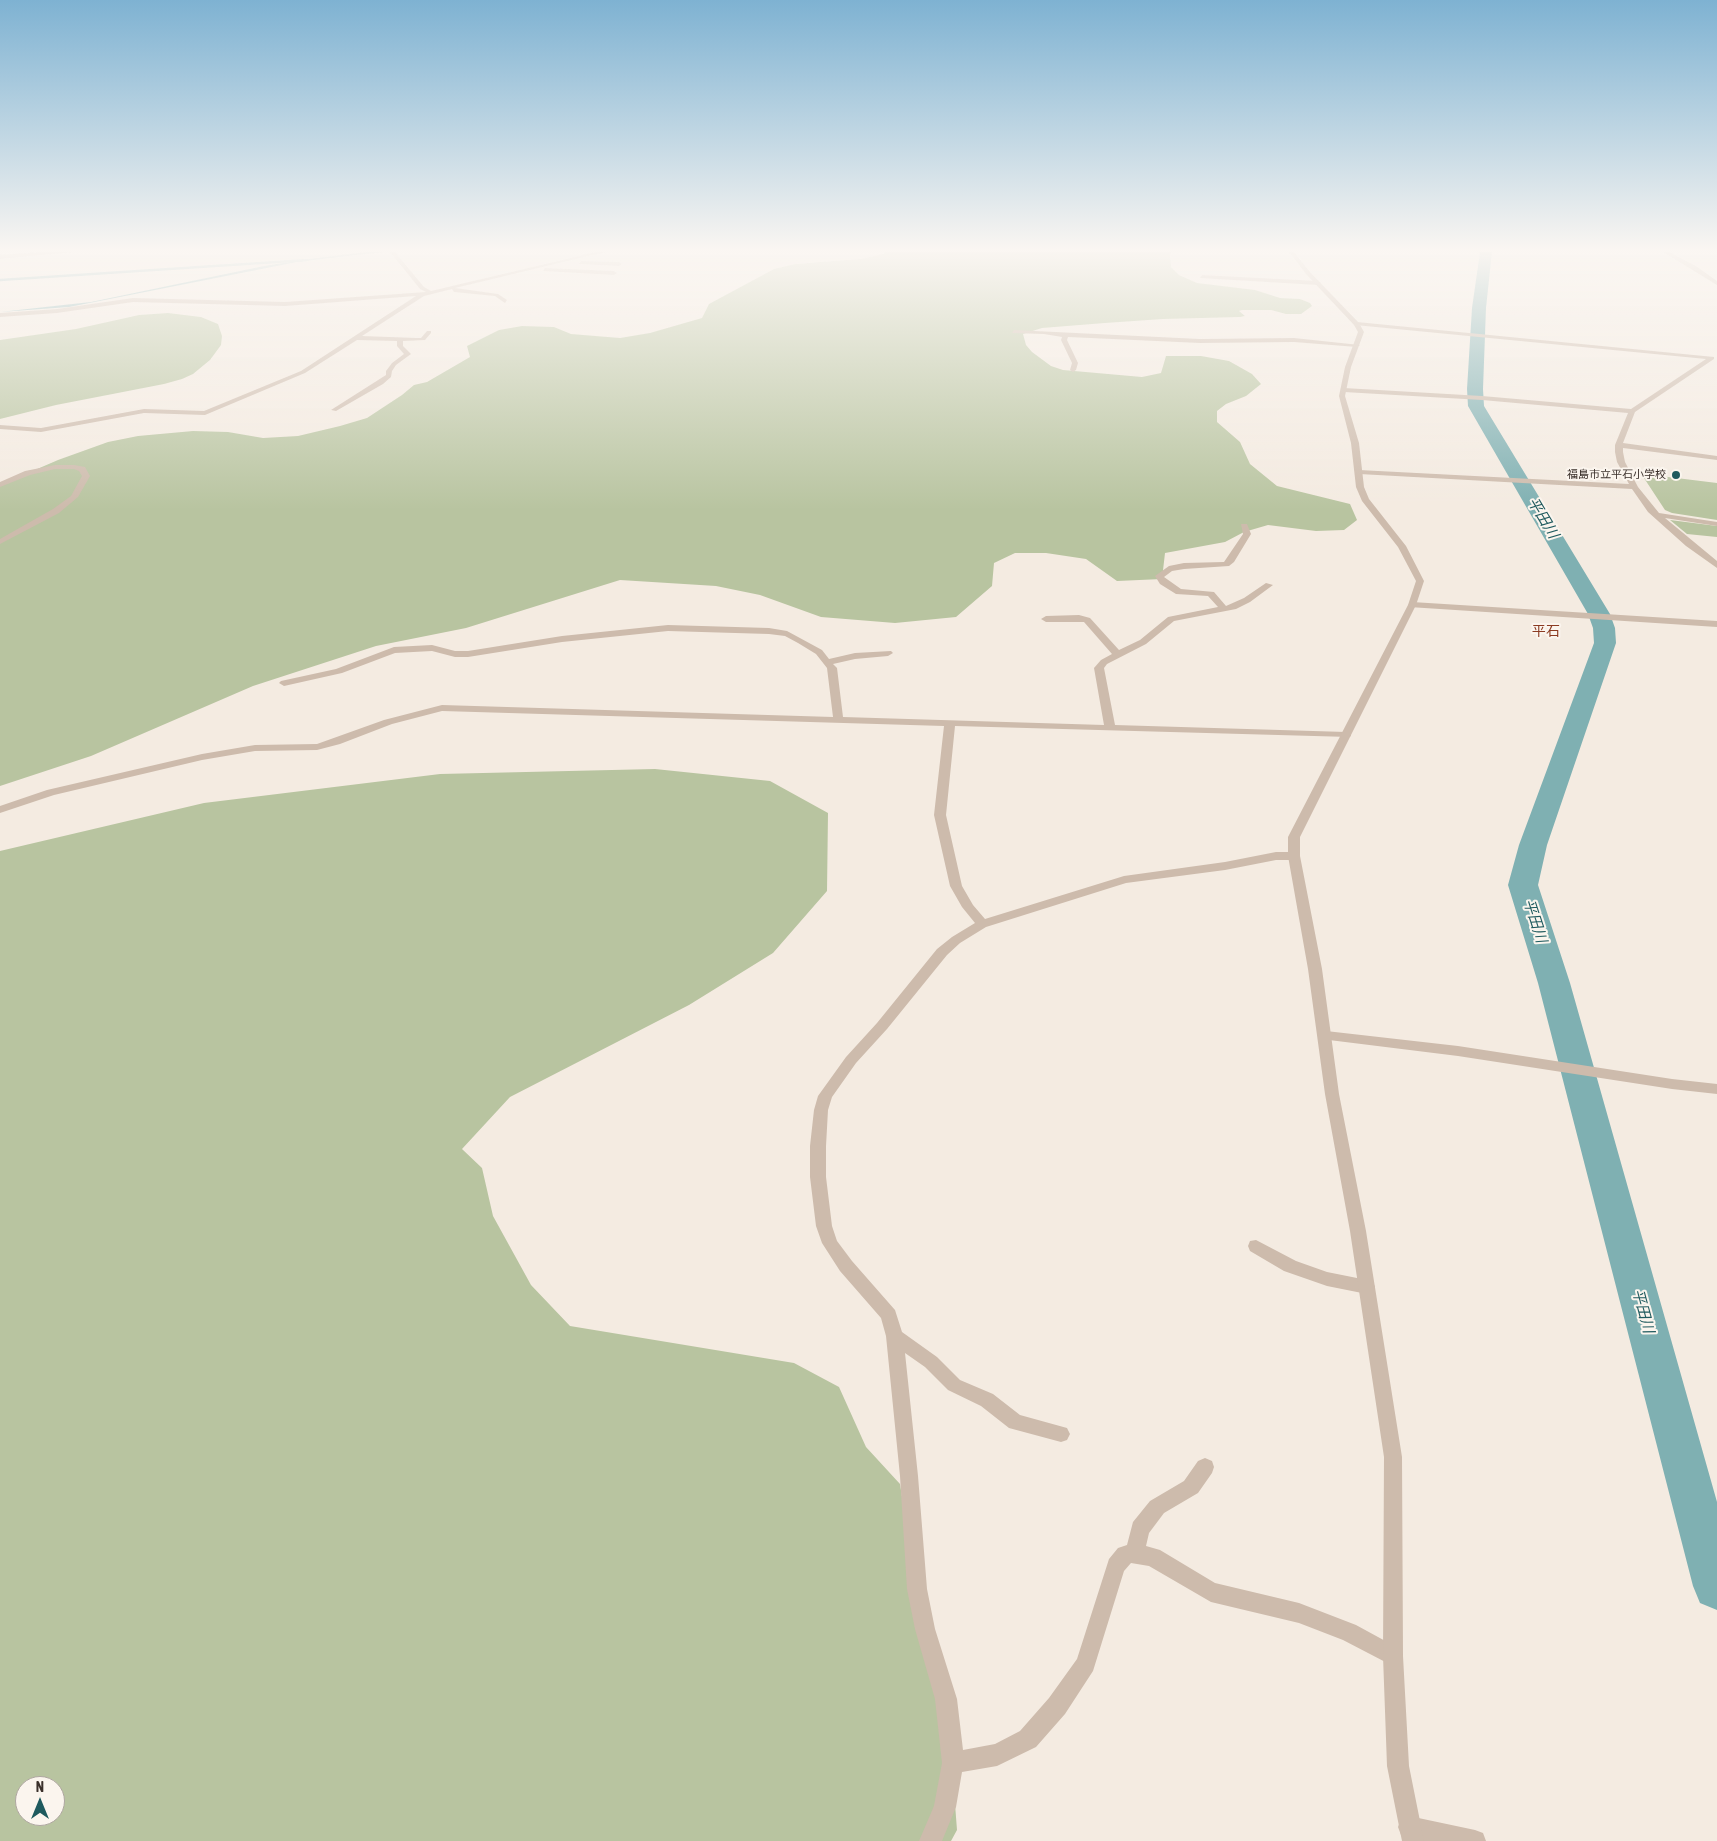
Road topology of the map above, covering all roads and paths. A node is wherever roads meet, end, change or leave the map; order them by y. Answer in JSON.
{"nodes":[{"id":1,"x":357,"y":338,"type":"joint"},
{"id":2,"x":423,"y":338,"type":"edge"},
{"id":3,"x":1065,"y":338,"type":"edge"},
{"id":4,"x":1117,"y":338,"type":"edge"},
{"id":5,"x":1359,"y":338,"type":"edge"},
{"id":6,"x":1494,"y":338,"type":"edge"},
{"id":7,"x":400,"y":340,"type":"junction"},
{"id":8,"x":1357,"y":345,"type":"junction"},
{"id":9,"x":1713,"y":357,"type":"edge"},
{"id":10,"x":1072,"y":370,"type":"dead end"},
{"id":11,"x":1344,"y":390,"type":"junction"},
{"id":12,"x":334,"y":410,"type":"dead end"},
{"id":13,"x":1632,"y":412,"type":"junction"},
{"id":14,"x":0,"y":427,"type":"edge"},
{"id":15,"x":1619,"y":445,"type":"junction"},
{"id":16,"x":1717,"y":458,"type":"edge"},
{"id":17,"x":1359,"y":472,"type":"junction"},
{"id":18,"x":0,"y":484,"type":"edge"},
{"id":19,"x":1634,"y":487,"type":"junction"},
{"id":20,"x":1657,"y":515,"type":"junction"},
{"id":21,"x":1717,"y":524,"type":"edge"},
{"id":22,"x":1244,"y":526,"type":"dead end"},
{"id":23,"x":0,"y":542,"type":"edge"},
{"id":24,"x":1717,"y":564,"type":"edge"},
{"id":25,"x":1269,"y":585,"type":"dead end"},
{"id":26,"x":1412,"y":606,"type":"junction"},
{"id":27,"x":1224,"y":609,"type":"junction"},
{"id":28,"x":1046,"y":619,"type":"dead end"},
{"id":29,"x":1717,"y":624,"type":"edge"},
{"id":30,"x":888,"y":653,"type":"dead end"},
{"id":31,"x":1118,"y":655,"type":"junction"},
{"id":32,"x":828,"y":662,"type":"junction"},
{"id":33,"x":284,"y":683,"type":"dead end"},
{"id":34,"x":838,"y":718,"type":"junction"},
{"id":35,"x":950,"y":722,"type":"junction"},
{"id":36,"x":1110,"y":727,"type":"junction"},
{"id":37,"x":1346,"y":735,"type":"junction"},
{"id":38,"x":0,"y":810,"type":"edge"},
{"id":39,"x":1294,"y":856,"type":"junction"},
{"id":40,"x":982,"y":924,"type":"junction"},
{"id":41,"x":1326,"y":1036,"type":"junction"},
{"id":42,"x":1717,"y":1089,"type":"edge"},
{"id":43,"x":1256,"y":1246,"type":"dead end"},
{"id":44,"x":1367,"y":1287,"type":"junction"},
{"id":45,"x":895,"y":1336,"type":"junction"},
{"id":46,"x":1061,"y":1434,"type":"dead end"},
{"id":47,"x":1205,"y":1467,"type":"dead end"},
{"id":48,"x":1135,"y":1553,"type":"junction"},
{"id":49,"x":1393,"y":1656,"type":"junction"},
{"id":50,"x":953,"y":1763,"type":"junction"},
{"id":51,"x":1411,"y":1834,"type":"edge"},
{"id":52,"x":930,"y":1841,"type":"edge"},
{"id":53,"x":1475,"y":1841,"type":"edge"}],
"edges":[{"from":1,"to":7,"type":"street"},
{"from":1,"to":14,"type":"street"},
{"from":2,"to":7,"type":"street"},
{"from":3,"to":10,"type":"street"},
{"from":4,"to":8,"type":"street"},
{"from":5,"to":8,"type":"street"},
{"from":6,"to":9,"type":"street"},
{"from":7,"to":12,"type":"street"},
{"from":8,"to":11,"type":"street"},
{"from":9,"to":13,"type":"street"},
{"from":11,"to":13,"type":"street"},
{"from":11,"to":17,"type":"street"},
{"from":13,"to":15,"type":"street"},
{"from":15,"to":16,"type":"street"},
{"from":15,"to":19,"type":"street"},
{"from":17,"to":19,"type":"street"},
{"from":17,"to":26,"type":"street"},
{"from":18,"to":23,"type":"street"},
{"from":19,"to":20,"type":"street"},
{"from":20,"to":21,"type":"street"},
{"from":20,"to":24,"type":"street"},
{"from":22,"to":27,"type":"street"},
{"from":25,"to":27,"type":"street"},
{"from":26,"to":29,"type":"street"},
{"from":26,"to":37,"type":"street"},
{"from":27,"to":31,"type":"street"},
{"from":28,"to":31,"type":"street"},
{"from":30,"to":32,"type":"street"},
{"from":31,"to":36,"type":"street"},
{"from":32,"to":33,"type":"street"},
{"from":32,"to":34,"type":"street"},
{"from":34,"to":35,"type":"street"},
{"from":34,"to":38,"type":"street"},
{"from":35,"to":36,"type":"street"},
{"from":35,"to":40,"type":"street"},
{"from":36,"to":37,"type":"street"},
{"from":37,"to":39,"type":"street"},
{"from":39,"to":40,"type":"street"},
{"from":39,"to":41,"type":"street"},
{"from":40,"to":45,"type":"street"},
{"from":41,"to":42,"type":"street"},
{"from":41,"to":44,"type":"street"},
{"from":43,"to":44,"type":"street"},
{"from":44,"to":49,"type":"street"},
{"from":45,"to":46,"type":"street"},
{"from":45,"to":50,"type":"street"},
{"from":47,"to":48,"type":"street"},
{"from":48,"to":49,"type":"street"},
{"from":48,"to":50,"type":"street"},
{"from":49,"to":51,"type":"street"},
{"from":50,"to":52,"type":"street"},
{"from":51,"to":53,"type":"street"}]}
